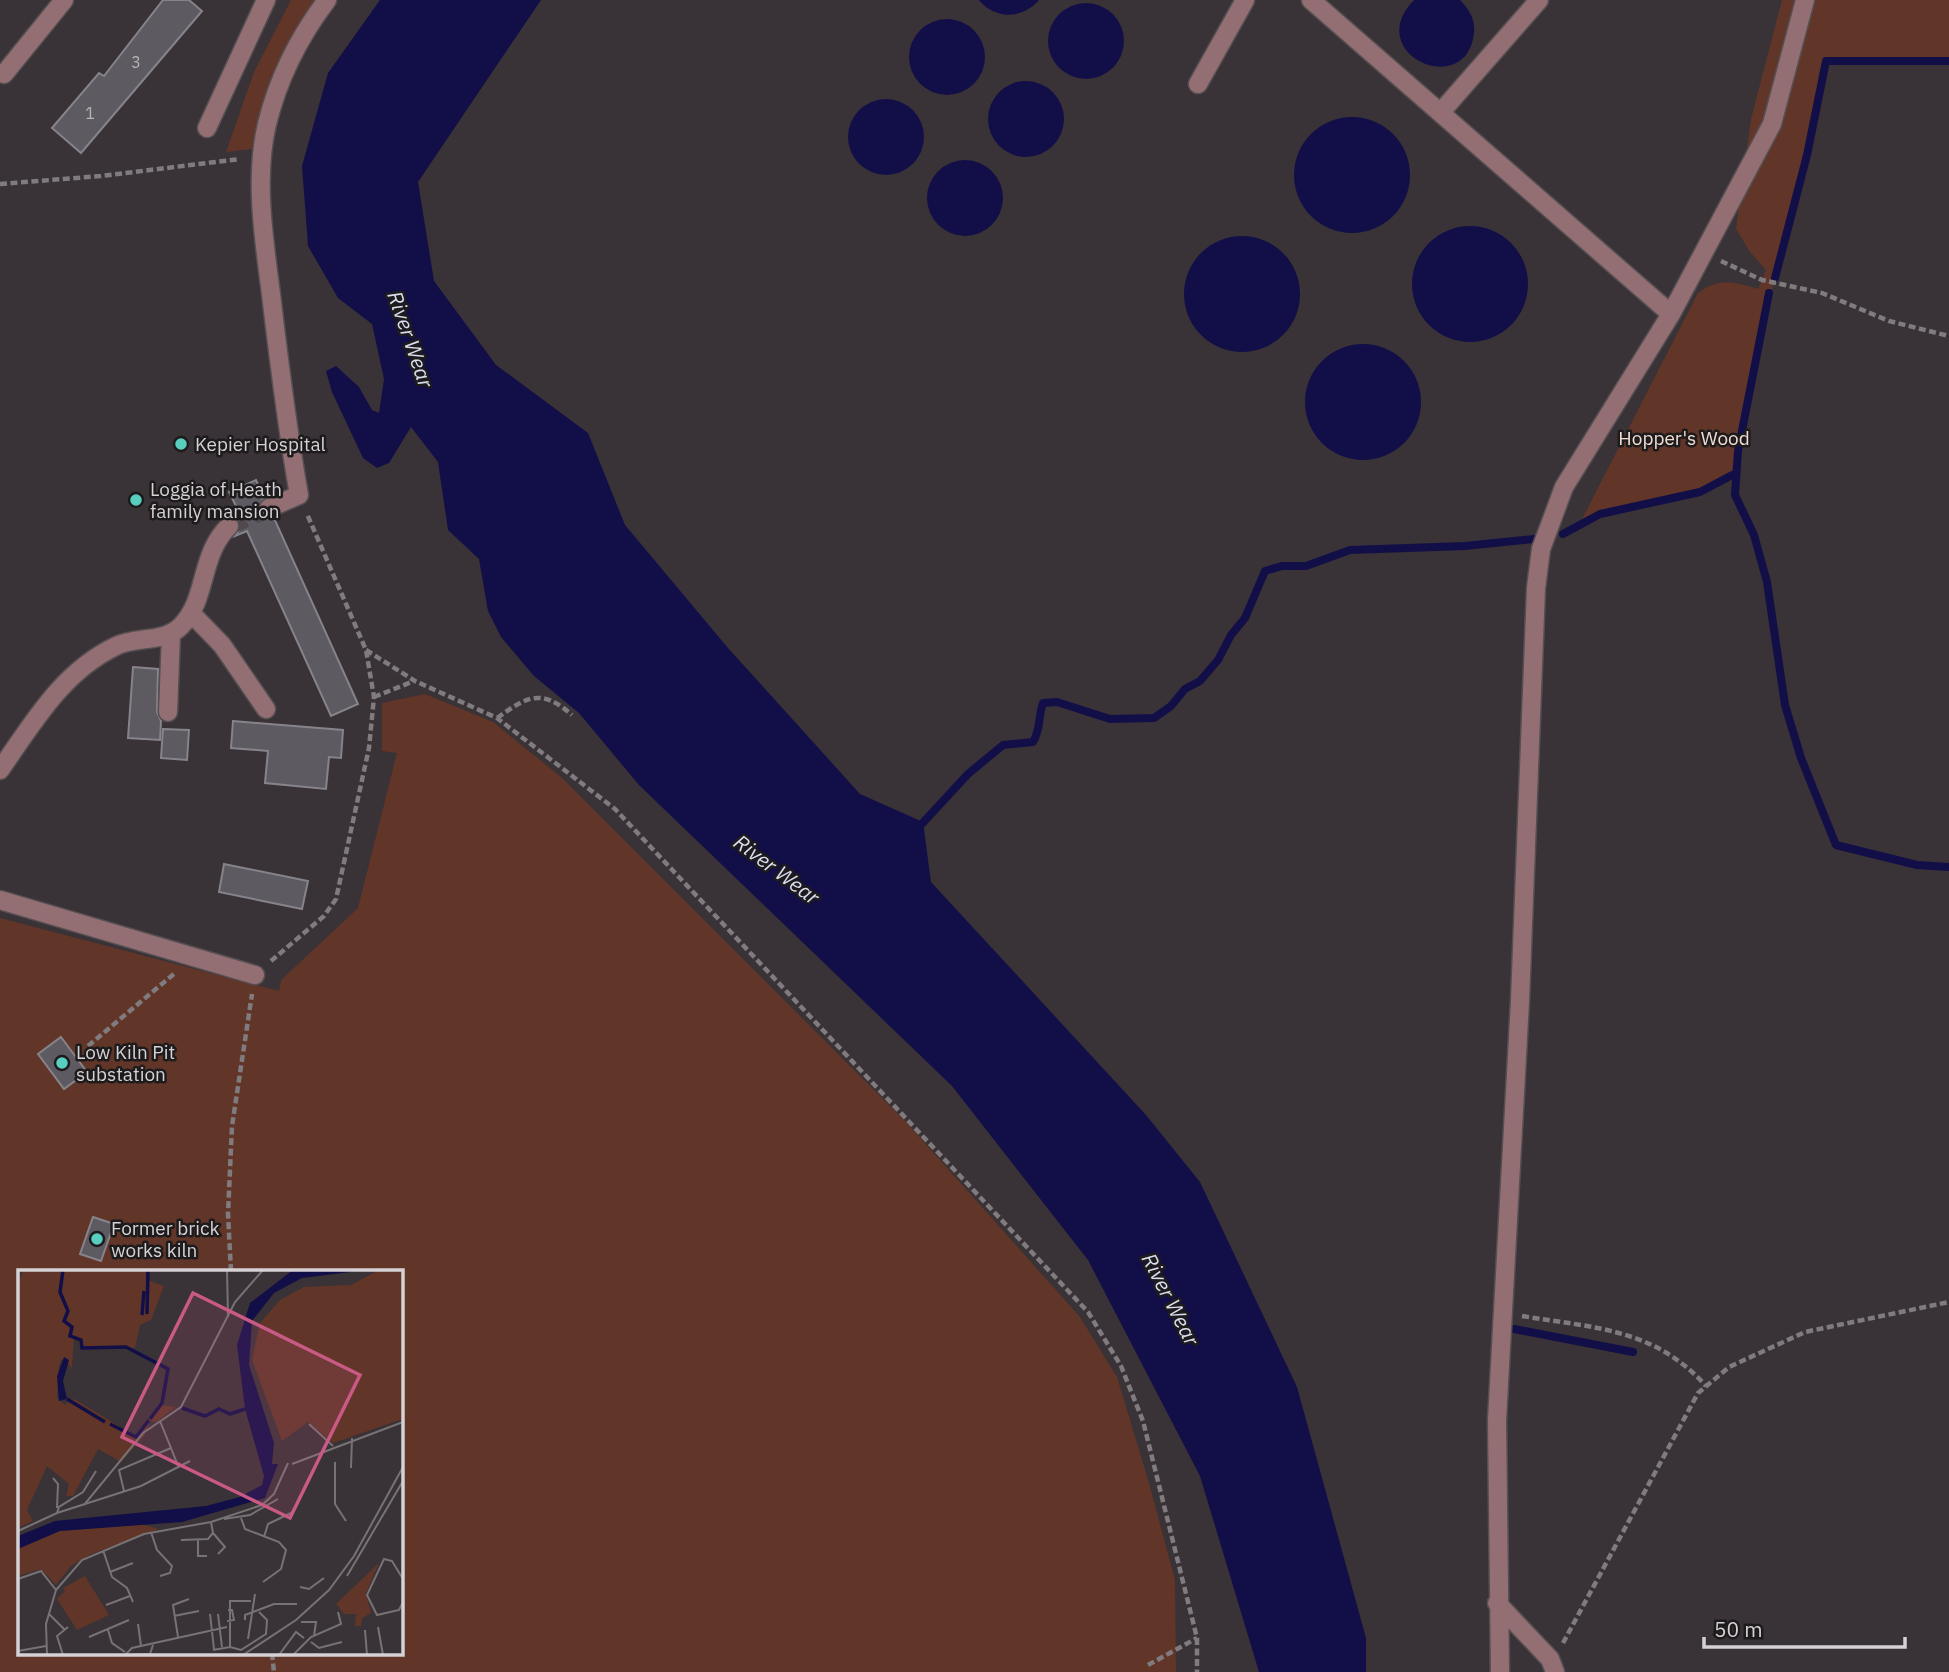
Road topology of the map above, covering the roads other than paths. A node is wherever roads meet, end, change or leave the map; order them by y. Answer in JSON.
{"nodes":[{"id":1,"x":64,"y":0,"type":"edge"},
{"id":2,"x":266,"y":0,"type":"edge"},
{"id":3,"x":327,"y":0,"type":"edge"},
{"id":4,"x":1245,"y":0,"type":"edge"},
{"id":5,"x":1311,"y":0,"type":"edge"},
{"id":6,"x":1539,"y":0,"type":"edge"},
{"id":7,"x":1805,"y":0,"type":"edge"},
{"id":8,"x":4,"y":74,"type":"dead end"},
{"id":9,"x":1198,"y":84,"type":"dead end"},
{"id":10,"x":1441,"y":112,"type":"junction"},
{"id":11,"x":207,"y":128,"type":"dead end"},
{"id":12,"x":1671,"y":314,"type":"junction"},
{"id":13,"x":269,"y":508,"type":"tunnel mouth"},
{"id":14,"x":229,"y":526,"type":"tunnel mouth"},
{"id":15,"x":191,"y":613,"type":"junction"},
{"id":16,"x":172,"y":634,"type":"junction"},
{"id":17,"x":266,"y":709,"type":"dead end"},
{"id":18,"x":168,"y":712,"type":"dead end"},
{"id":19,"x":0,"y":770,"type":"edge"},
{"id":20,"x":0,"y":900,"type":"edge"},
{"id":21,"x":255,"y":975,"type":"road end"},
{"id":22,"x":1497,"y":1603,"type":"junction"},
{"id":23,"x":1553,"y":1665,"type":"edge"},
{"id":24,"x":1500,"y":1672,"type":"edge"}],
"edges":[{"from":1,"to":8,"type":"street"},
{"from":2,"to":11,"type":"street"},
{"from":3,"to":13,"type":"street"},
{"from":4,"to":9,"type":"street"},
{"from":5,"to":10,"type":"street"},
{"from":6,"to":10,"type":"street"},
{"from":7,"to":12,"type":"street"},
{"from":10,"to":12,"type":"street"},
{"from":12,"to":22,"type":"street"},
{"from":14,"to":15,"type":"street"},
{"from":15,"to":16,"type":"street"},
{"from":15,"to":17,"type":"street"},
{"from":16,"to":18,"type":"street"},
{"from":16,"to":19,"type":"street"},
{"from":20,"to":21,"type":"street"},
{"from":22,"to":23,"type":"street"},
{"from":22,"to":24,"type":"street"}]}
